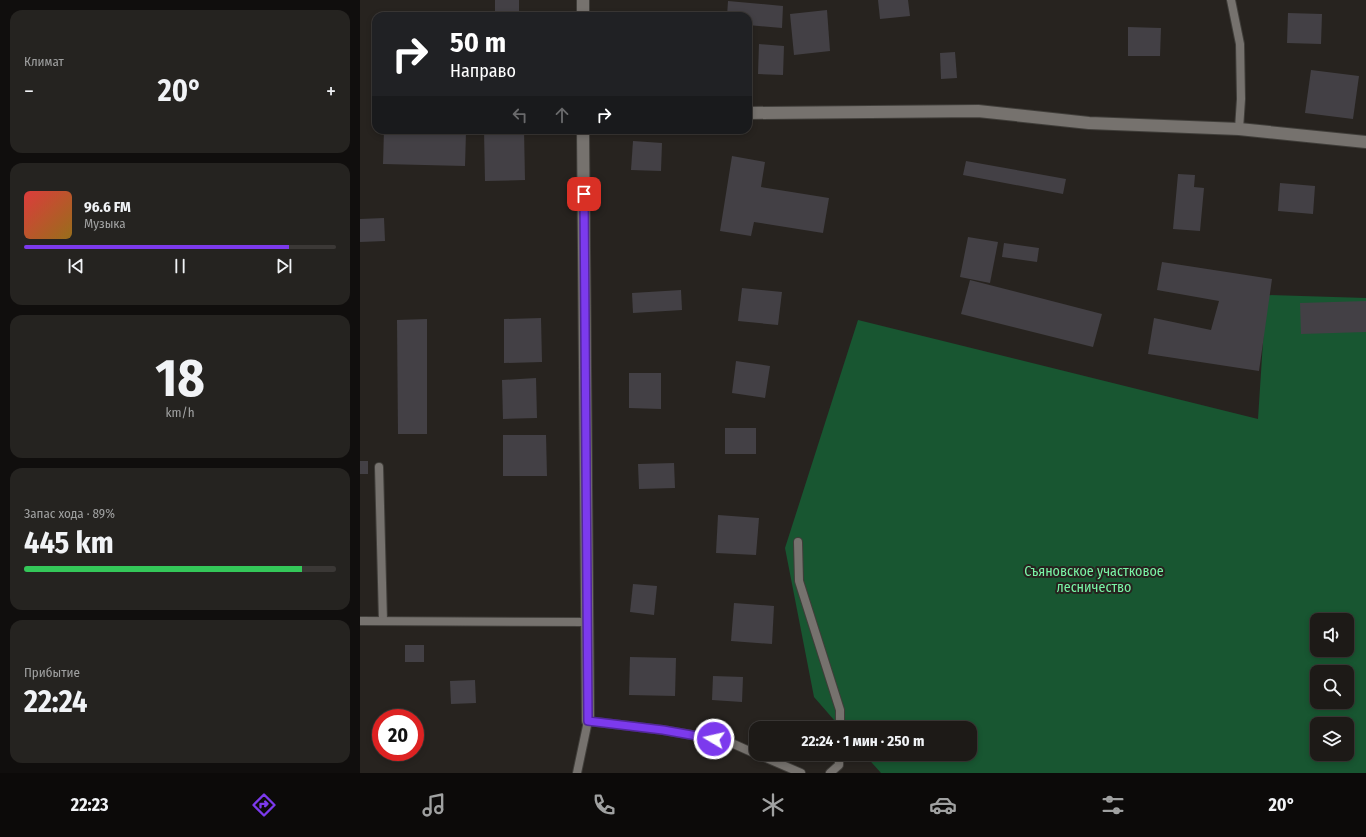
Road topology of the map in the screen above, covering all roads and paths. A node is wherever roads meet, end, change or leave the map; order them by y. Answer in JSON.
{"nodes":[{"id":1,"x":583,"y":0,"type":"edge"},
{"id":2,"x":1231,"y":0,"type":"edge"},
{"id":3,"x":583,"y":12,"type":"edge"},
{"id":4,"x":752,"y":113,"type":"edge"},
{"id":5,"x":1239,"y":129,"type":"junction"},
{"id":6,"x":583,"y":134,"type":"edge"},
{"id":7,"x":1366,"y":142,"type":"edge"},
{"id":8,"x":379,"y":468,"type":"dead end"},
{"id":9,"x":798,"y":542,"type":"dead end"},
{"id":10,"x":360,"y":621,"type":"edge"},
{"id":11,"x":383,"y":621,"type":"junction"},
{"id":12,"x":587,"y":622,"type":"junction"},
{"id":13,"x":588,"y":721,"type":"junction"},
{"id":14,"x":840,"y":721,"type":"edge"},
{"id":15,"x":749,"y":751,"type":"edge"},
{"id":16,"x":773,"y":761,"type":"edge"},
{"id":17,"x":839,"y":761,"type":"edge"},
{"id":18,"x":577,"y":773,"type":"edge"},
{"id":19,"x":801,"y":773,"type":"edge"},
{"id":20,"x":830,"y":773,"type":"edge"}],
"edges":[{"from":1,"to":3,"type":"street"},
{"from":2,"to":5,"type":"lane"},
{"from":4,"to":5,"type":"street"},
{"from":5,"to":7,"type":"street"},
{"from":6,"to":12,"type":"street"},
{"from":8,"to":11,"type":"lane"},
{"from":9,"to":14,"type":"lane"},
{"from":10,"to":11,"type":"lane"},
{"from":11,"to":12,"type":"lane"},
{"from":12,"to":13,"type":"street"},
{"from":13,"to":15,"type":"lane"},
{"from":13,"to":18,"type":"lane"},
{"from":16,"to":19,"type":"lane"},
{"from":17,"to":20,"type":"lane"}]}
